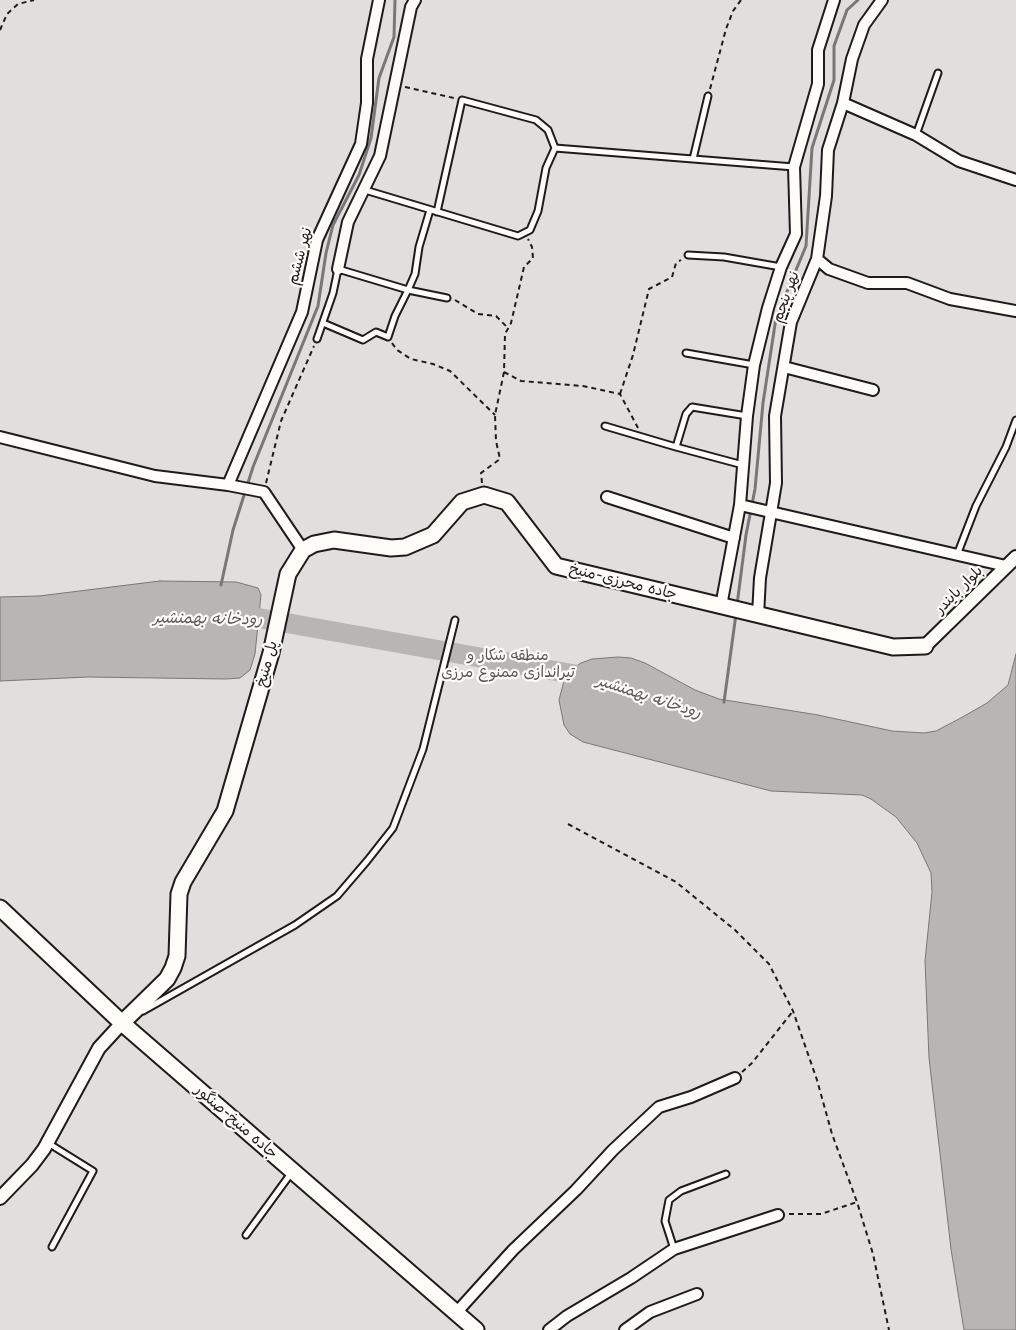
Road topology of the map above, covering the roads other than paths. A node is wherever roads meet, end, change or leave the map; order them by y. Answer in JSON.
{"nodes":[{"id":1,"x":379,"y":0,"type":"edge"},
{"id":2,"x":416,"y":0,"type":"edge"},
{"id":3,"x":834,"y":0,"type":"edge"},
{"id":4,"x":882,"y":0,"type":"edge"},
{"id":5,"x":938,"y":74,"type":"dead end"},
{"id":6,"x":708,"y":96,"type":"road end"},
{"id":7,"x":843,"y":103,"type":"junction"},
{"id":8,"x":916,"y":135,"type":"junction"},
{"id":9,"x":555,"y":148,"type":"junction"},
{"id":10,"x":693,"y":159,"type":"junction"},
{"id":11,"x":794,"y":167,"type":"junction"},
{"id":12,"x":1016,"y":180,"type":"edge"},
{"id":13,"x":365,"y":190,"type":"junction"},
{"id":14,"x":430,"y":210,"type":"junction"},
{"id":15,"x":437,"y":212,"type":"junction"},
{"id":16,"x":688,"y":255,"type":"road end"},
{"id":17,"x":817,"y":259,"type":"junction"},
{"id":18,"x":781,"y":267,"type":"junction"},
{"id":19,"x":338,"y":269,"type":"junction"},
{"id":20,"x":408,"y":290,"type":"junction"},
{"id":21,"x":448,"y":298,"type":"road end"},
{"id":22,"x":1016,"y":311,"type":"edge"},
{"id":23,"x":322,"y":323,"type":"junction"},
{"id":24,"x":317,"y":339,"type":"road end"},
{"id":25,"x":686,"y":353,"type":"dead end"},
{"id":26,"x":754,"y":365,"type":"junction"},
{"id":27,"x":784,"y":367,"type":"junction"},
{"id":28,"x":874,"y":390,"type":"dead end"},
{"id":29,"x":747,"y":416,"type":"junction"},
{"id":30,"x":1016,"y":420,"type":"edge"},
{"id":31,"x":605,"y":426,"type":"dead end"},
{"id":32,"x":0,"y":437,"type":"edge"},
{"id":33,"x":676,"y":447,"type":"junction"},
{"id":34,"x":743,"y":465,"type":"junction"},
{"id":35,"x":233,"y":486,"type":"junction"},
{"id":36,"x":607,"y":496,"type":"dead end"},
{"id":37,"x":742,"y":506,"type":"junction"},
{"id":38,"x":771,"y":512,"type":"junction"},
{"id":39,"x":734,"y":538,"type":"junction"},
{"id":40,"x":303,"y":550,"type":"junction"},
{"id":41,"x":957,"y":555,"type":"junction"},
{"id":42,"x":1016,"y":557,"type":"edge"},
{"id":43,"x":1006,"y":566,"type":"junction"},
{"id":44,"x":724,"y":606,"type":"junction"},
{"id":45,"x":751,"y":613,"type":"junction"},
{"id":46,"x":455,"y":620,"type":"dead end"},
{"id":47,"x":925,"y":646,"type":"joint"},
{"id":48,"x":0,"y":908,"type":"edge"},
{"id":49,"x":122,"y":1023,"type":"junction"},
{"id":50,"x":735,"y":1078,"type":"road end"},
{"id":51,"x":46,"y":1146,"type":"junction"},
{"id":52,"x":292,"y":1171,"type":"junction"},
{"id":53,"x":726,"y":1174,"type":"dead end"},
{"id":54,"x":0,"y":1198,"type":"edge"},
{"id":55,"x":778,"y":1215,"type":"road end"},
{"id":56,"x":246,"y":1235,"type":"dead end"},
{"id":57,"x":52,"y":1247,"type":"dead end"},
{"id":58,"x":674,"y":1249,"type":"junction"},
{"id":59,"x":697,"y":1294,"type":"dead end"},
{"id":60,"x":456,"y":1313,"type":"junction"},
{"id":61,"x":470,"y":1328,"type":"edge"},
{"id":62,"x":549,"y":1330,"type":"edge"},
{"id":63,"x":625,"y":1330,"type":"edge"}],
"edges":[{"from":1,"to":35,"type":"street","name":"نهر ششم"},
{"from":2,"to":13,"type":"street"},
{"from":3,"to":11,"type":"street","name":"نهر پنجم"},
{"from":4,"to":7,"type":"street","name":"نهر پنجم"},
{"from":5,"to":8,"type":"lane"},
{"from":6,"to":10,"type":"lane"},
{"from":7,"to":8,"type":"street"},
{"from":7,"to":17,"type":"street","name":"نهر پنجم"},
{"from":8,"to":12,"type":"street"},
{"from":9,"to":10,"type":"lane"},
{"from":9,"to":15,"type":"lane"},
{"from":9,"to":15,"type":"lane"},
{"from":10,"to":11,"type":"lane"},
{"from":11,"to":18,"type":"street","name":"نهر پنجم"},
{"from":13,"to":14,"type":"lane"},
{"from":13,"to":19,"type":"street"},
{"from":14,"to":15,"type":"lane"},
{"from":14,"to":20,"type":"lane"},
{"from":16,"to":18,"type":"lane"},
{"from":17,"to":22,"type":"street"},
{"from":17,"to":27,"type":"street","name":"نهر پنجم"},
{"from":18,"to":26,"type":"street","name":"نهر پنجم"},
{"from":19,"to":20,"type":"lane"},
{"from":19,"to":23,"type":"lane"},
{"from":20,"to":21,"type":"lane"},
{"from":20,"to":23,"type":"lane"},
{"from":23,"to":24,"type":"lane"},
{"from":25,"to":26,"type":"lane"},
{"from":26,"to":29,"type":"street","name":"نهر پنجم"},
{"from":27,"to":28,"type":"street"},
{"from":27,"to":38,"type":"street","name":"نهر پنجم"},
{"from":29,"to":33,"type":"lane"},
{"from":29,"to":34,"type":"street","name":"نهر پنجم"},
{"from":30,"to":41,"type":"lane"},
{"from":31,"to":33,"type":"lane"},
{"from":32,"to":35,"type":"street"},
{"from":33,"to":34,"type":"lane"},
{"from":34,"to":37,"type":"street","name":"نهر پنجم"},
{"from":35,"to":40,"type":"street"},
{"from":36,"to":39,"type":"street"},
{"from":37,"to":38,"type":"street"},
{"from":37,"to":39,"type":"street","name":"نهر پنجم"},
{"from":38,"to":41,"type":"street"},
{"from":38,"to":45,"type":"street","name":"نهر پنجم"},
{"from":39,"to":44,"type":"street","name":"نهر پنجم"},
{"from":40,"to":44,"type":"main road","name":"جاده محرزی-منیخ"},
{"from":40,"to":49,"type":"main road","name":"پل منیخ"},
{"from":41,"to":43,"type":"street"},
{"from":42,"to":43,"type":"street","name":"بلوار بایندر"},
{"from":43,"to":47,"type":"street","name":"بلوار بایندر"},
{"from":44,"to":45,"type":"main road","name":"جاده محرزی-منیخ"},
{"from":45,"to":47,"type":"main road"},
{"from":46,"to":49,"type":"lane"},
{"from":48,"to":49,"type":"main road","name":"جاده منیخ-صنگور"},
{"from":49,"to":51,"type":"street"},
{"from":49,"to":52,"type":"main road","name":"جاده منیخ-صنگور"},
{"from":50,"to":60,"type":"street"},
{"from":51,"to":54,"type":"street"},
{"from":51,"to":57,"type":"lane"},
{"from":52,"to":56,"type":"lane"},
{"from":52,"to":60,"type":"main road","name":"جاده منیخ-صنگور"},
{"from":53,"to":58,"type":"lane"},
{"from":55,"to":58,"type":"street"},
{"from":58,"to":62,"type":"street"},
{"from":59,"to":63,"type":"street"},
{"from":60,"to":61,"type":"main road","name":"جاده منیخ-صنگور"}]}
